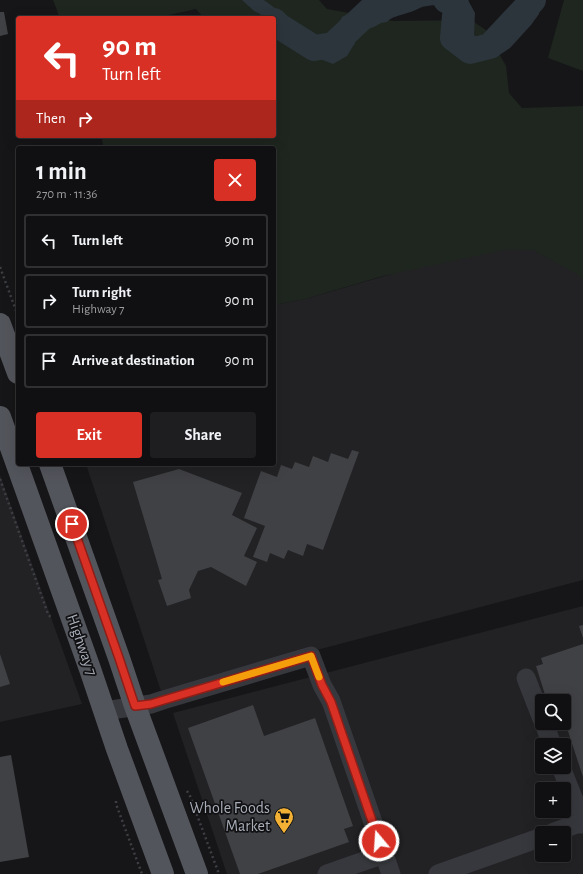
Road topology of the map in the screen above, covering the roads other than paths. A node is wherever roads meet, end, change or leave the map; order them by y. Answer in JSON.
{"nodes":[{"id":1,"x":0,"y":324,"type":"edge"},
{"id":2,"x":16,"y":368,"type":"edge"},
{"id":3,"x":0,"y":416,"type":"edge"},
{"id":4,"x":16,"y":461,"type":"edge"},
{"id":5,"x":18,"y":466,"type":"edge"},
{"id":6,"x":51,"y":466,"type":"edge"},
{"id":7,"x":526,"y":678,"type":"dead end"},
{"id":8,"x":535,"y":701,"type":"edge"},
{"id":9,"x":135,"y":706,"type":"junction"},
{"id":10,"x":104,"y":711,"type":"junction"},
{"id":11,"x":564,"y":774,"type":"edge"},
{"id":12,"x":583,"y":824,"type":"edge"},
{"id":13,"x":571,"y":826,"type":"edge"},
{"id":14,"x":535,"y":839,"type":"edge"},
{"id":15,"x":384,"y":854,"type":"junction"},
{"id":16,"x":163,"y":874,"type":"edge"},
{"id":17,"x":197,"y":874,"type":"edge"},
{"id":18,"x":327,"y":874,"type":"edge"},
{"id":19,"x":391,"y":874,"type":"edge"},
{"id":20,"x":438,"y":874,"type":"edge"}],
"edges":[{"from":1,"to":2,"type":"main road"},
{"from":3,"to":4,"type":"main road","name":"Highway 7"},
{"from":5,"to":10,"type":"main road","name":"Highway 7"},
{"from":6,"to":9,"type":"main road","name":"Highway 7"},
{"from":7,"to":8,"type":"lane"},
{"from":9,"to":10,"type":"lane"},
{"from":9,"to":15,"type":"lane"},
{"from":9,"to":17,"type":"main road","name":"Highway 7"},
{"from":10,"to":16,"type":"main road","name":"Highway 7"},
{"from":11,"to":12,"type":"lane"},
{"from":12,"to":13,"type":"lane"},
{"from":14,"to":20,"type":"lane"},
{"from":15,"to":18,"type":"lane"},
{"from":15,"to":19,"type":"lane"}]}
